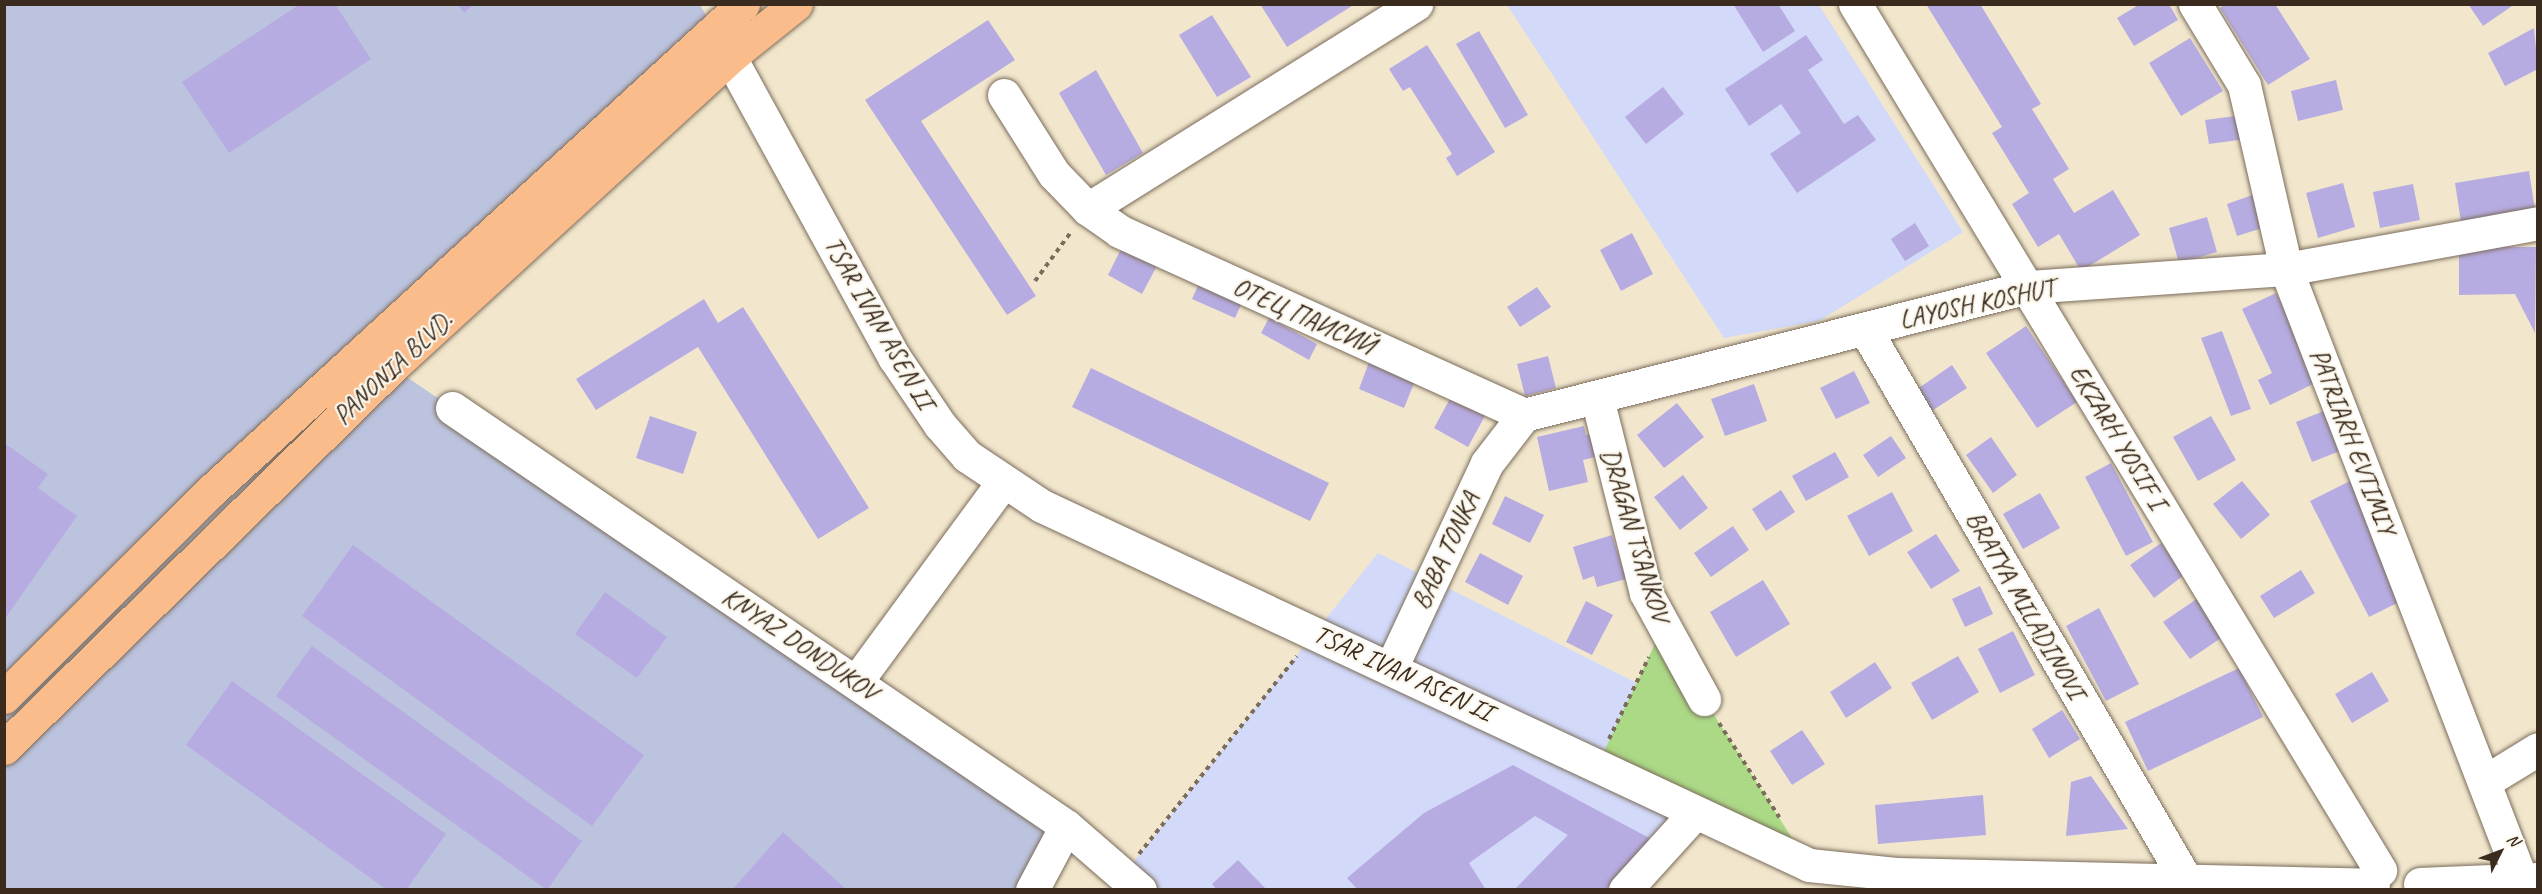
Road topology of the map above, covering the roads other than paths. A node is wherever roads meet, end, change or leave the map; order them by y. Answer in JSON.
{"nodes":[{"id":1,"x":743,"y":4,"type":"edge"},
{"id":2,"x":795,"y":4,"type":"edge"},
{"id":3,"x":1416,"y":4,"type":"edge"},
{"id":4,"x":1855,"y":4,"type":"edge"},
{"id":5,"x":2195,"y":4,"type":"edge"},
{"id":6,"x":707,"y":16,"type":"edge"},
{"id":7,"x":731,"y":56,"type":"junction"},
{"id":8,"x":1004,"y":95,"type":"dead end"},
{"id":9,"x":1088,"y":209,"type":"junction"},
{"id":10,"x":2534,"y":230,"type":"edge"},
{"id":11,"x":2286,"y":269,"type":"junction"},
{"id":12,"x":2028,"y":287,"type":"junction"},
{"id":13,"x":1865,"y":329,"type":"junction"},
{"id":14,"x":1597,"y":398,"type":"junction"},
{"id":15,"x":452,"y":408,"type":"dead end"},
{"id":16,"x":1514,"y":425,"type":"junction"},
{"id":17,"x":1002,"y":483,"type":"junction"},
{"id":18,"x":1391,"y":668,"type":"junction"},
{"id":19,"x":856,"y":682,"type":"junction"},
{"id":20,"x":4,"y":697,"type":"edge"},
{"id":21,"x":1704,"y":699,"type":"road end"},
{"id":22,"x":4,"y":748,"type":"edge"},
{"id":23,"x":2538,"y":748,"type":"edge"},
{"id":24,"x":2484,"y":782,"type":"junction"},
{"id":25,"x":1694,"y":814,"type":"junction"},
{"id":26,"x":1066,"y":826,"type":"junction"},
{"id":27,"x":1812,"y":877,"type":"edge"},
{"id":28,"x":2530,"y":879,"type":"edge"},
{"id":29,"x":2186,"y":880,"type":"junction"},
{"id":30,"x":1132,"y":882,"type":"edge"},
{"id":31,"x":2375,"y":882,"type":"edge"},
{"id":32,"x":2420,"y":887,"type":"edge"},
{"id":33,"x":1032,"y":890,"type":"edge"},
{"id":34,"x":1625,"y":890,"type":"edge"}],
"edges":[{"from":1,"to":6,"type":"main road","name":"PANONIA BLVD."},
{"from":2,"to":7,"type":"main road","name":"PANONIA BLVD."},
{"from":3,"to":9,"type":"street"},
{"from":4,"to":12,"type":"street","name":"EKZARH YOSIF I"},
{"from":5,"to":11,"type":"street","name":"PATRIARH EVTIMIY"},
{"from":6,"to":7,"type":"street","name":"TSAR IVAN ASEN II"},
{"from":6,"to":20,"type":"main road","name":"PANONIA BLVD."},
{"from":7,"to":17,"type":"street","name":"TSAR IVAN ASEN II"},
{"from":7,"to":22,"type":"main road","name":"PANONIA BLVD."},
{"from":8,"to":9,"type":"street","name":"ОТЕЦ ПАИСИЙ"},
{"from":9,"to":16,"type":"street","name":"ОТЕЦ ПАИСИЙ"},
{"from":10,"to":11,"type":"street","name":"LAYOSH KOSHUT"},
{"from":11,"to":12,"type":"street","name":"LAYOSH KOSHUT"},
{"from":11,"to":24,"type":"street","name":"PATRIARH EVTIMIY"},
{"from":12,"to":13,"type":"street","name":"LAYOSH KOSHUT"},
{"from":12,"to":31,"type":"street","name":"EKZARH YOSIF I"},
{"from":13,"to":14,"type":"street","name":"LAYOSH KOSHUT"},
{"from":13,"to":29,"type":"street","name":"BRATYA MILADINOVI"},
{"from":14,"to":16,"type":"street","name":"LAYOSH KOSHUT"},
{"from":14,"to":21,"type":"street","name":"DRAGAN TSANKOV"},
{"from":15,"to":19,"type":"street","name":"KNYAZ DONDUKOV"},
{"from":16,"to":18,"type":"street","name":"BABA TONKA"},
{"from":17,"to":18,"type":"street","name":"TSAR IVAN ASEN II"},
{"from":17,"to":19,"type":"street"},
{"from":18,"to":25,"type":"street","name":"TSAR IVAN ASEN II"},
{"from":19,"to":26,"type":"street","name":"KNYAZ DONDUKOV"},
{"from":23,"to":24,"type":"street"},
{"from":24,"to":28,"type":"street","name":"PATRIARH EVTIMIY"},
{"from":25,"to":27,"type":"street","name":"TSAR IVAN ASEN II"},
{"from":25,"to":34,"type":"street"},
{"from":26,"to":30,"type":"street","name":"KNYAZ DONDUKOV"},
{"from":26,"to":33,"type":"street"},
{"from":27,"to":29,"type":"street","name":"TSAR IVAN ASEN II"},
{"from":28,"to":32,"type":"street"},
{"from":29,"to":31,"type":"street","name":"TSAR IVAN ASEN II"},
{"from":31,"to":32,"type":"street","name":"TSAR IVAN ASEN II"}]}
